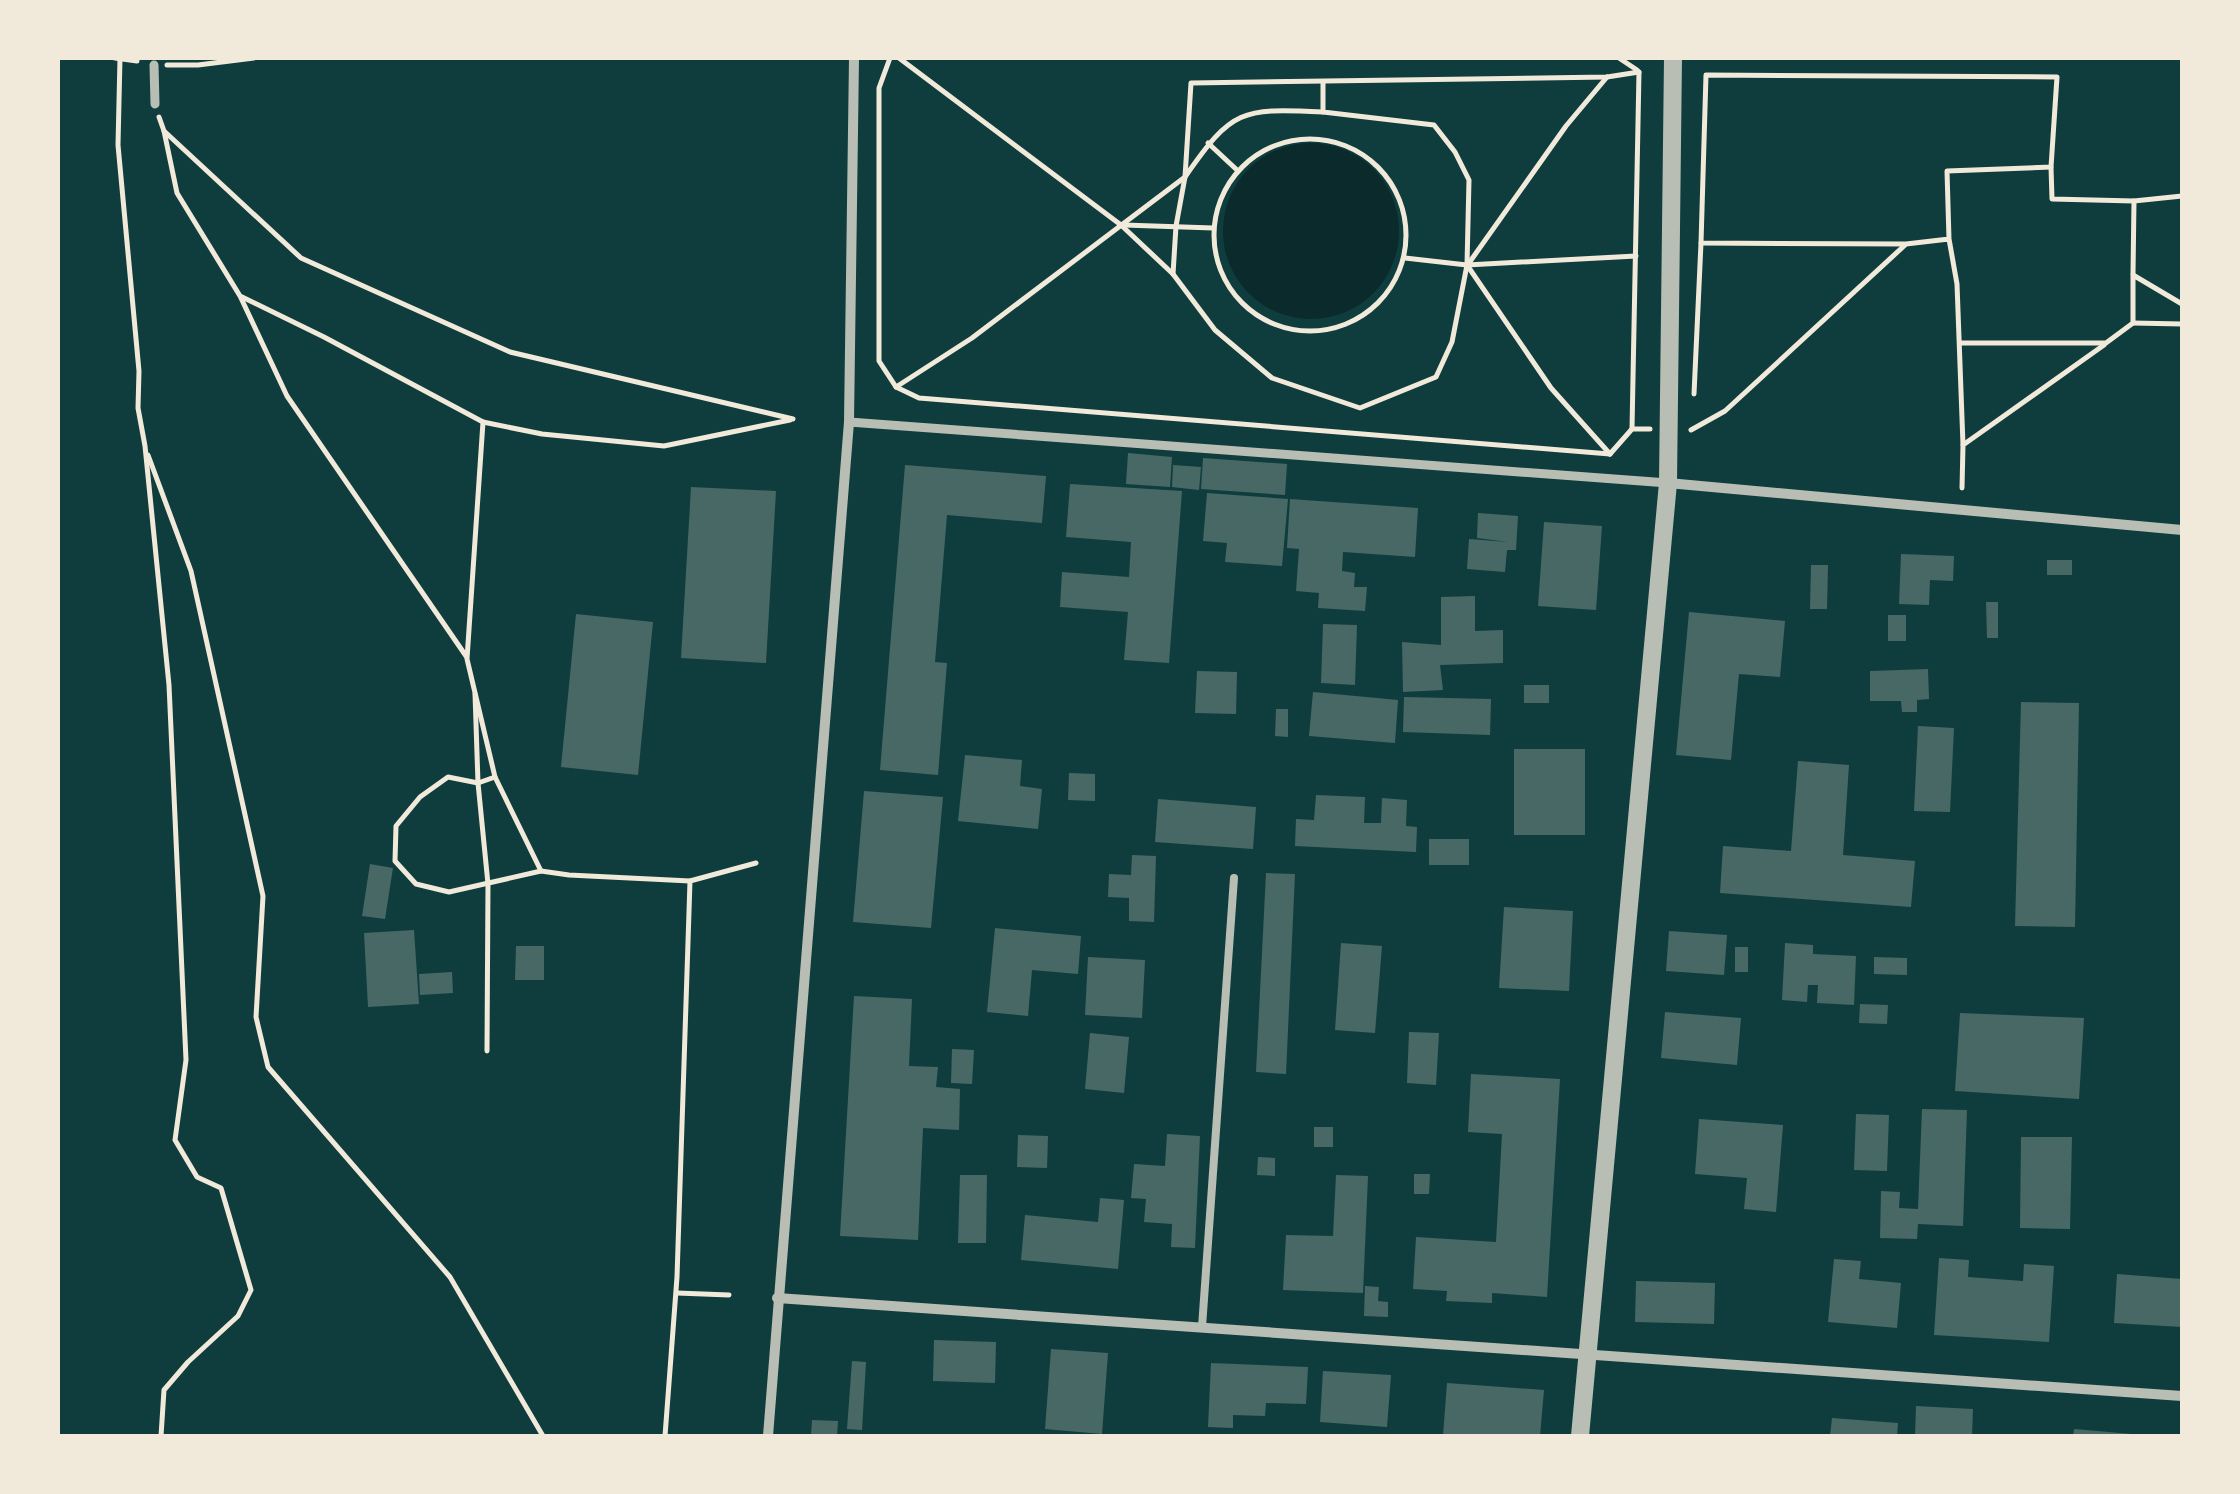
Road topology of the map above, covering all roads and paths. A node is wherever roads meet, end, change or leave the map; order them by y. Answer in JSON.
{"nodes":[{"id":1,"x":117,"y":58,"type":"edge"},
{"id":2,"x":254,"y":58,"type":"edge"},
{"id":3,"x":854,"y":58,"type":"edge"},
{"id":4,"x":890,"y":58,"type":"edge"},
{"id":5,"x":899,"y":58,"type":"edge"},
{"id":6,"x":1619,"y":58,"type":"edge"},
{"id":7,"x":1673,"y":58,"type":"edge"},
{"id":8,"x":154,"y":65,"type":"joint"},
{"id":9,"x":1639,"y":72,"type":"junction"},
{"id":10,"x":1607,"y":77,"type":"junction"},
{"id":11,"x":1323,"y":82,"type":"junction"},
{"id":12,"x":155,"y":104,"type":"joint"},
{"id":13,"x":1323,"y":112,"type":"junction"},
{"id":14,"x":164,"y":131,"type":"junction"},
{"id":15,"x":1208,"y":143,"type":"junction"},
{"id":16,"x":2051,"y":168,"type":"junction"},
{"id":17,"x":1237,"y":170,"type":"junction"},
{"id":18,"x":1185,"y":177,"type":"junction"},
{"id":19,"x":2182,"y":196,"type":"edge"},
{"id":20,"x":2134,"y":200,"type":"junction"},
{"id":21,"x":1121,"y":225,"type":"junction"},
{"id":22,"x":1176,"y":226,"type":"junction"},
{"id":23,"x":1212,"y":228,"type":"junction"},
{"id":24,"x":1948,"y":238,"type":"junction"},
{"id":25,"x":1701,"y":242,"type":"junction"},
{"id":26,"x":1906,"y":244,"type":"junction"},
{"id":27,"x":1637,"y":256,"type":"junction"},
{"id":28,"x":1405,"y":258,"type":"junction"},
{"id":29,"x":1467,"y":265,"type":"junction"},
{"id":30,"x":1173,"y":274,"type":"junction"},
{"id":31,"x":2133,"y":275,"type":"junction"},
{"id":32,"x":240,"y":296,"type":"junction"},
{"id":33,"x":2182,"y":304,"type":"edge"},
{"id":34,"x":2133,"y":324,"type":"junction"},
{"id":35,"x":2182,"y":324,"type":"edge"},
{"id":36,"x":1961,"y":343,"type":"junction"},
{"id":37,"x":2106,"y":343,"type":"junction"},
{"id":38,"x":896,"y":387,"type":"junction"},
{"id":39,"x":483,"y":422,"type":"junction"},
{"id":40,"x":849,"y":422,"type":"junction"},
{"id":41,"x":1632,"y":429,"type":"junction"},
{"id":42,"x":1668,"y":430,"type":"junction"},
{"id":43,"x":1692,"y":430,"type":"junction"},
{"id":44,"x":1963,"y":444,"type":"junction"},
{"id":45,"x":145,"y":446,"type":"junction"},
{"id":46,"x":1610,"y":454,"type":"junction"},
{"id":47,"x":1668,"y":483,"type":"junction"},
{"id":48,"x":1962,"y":488,"type":"dead end"},
{"id":49,"x":2182,"y":530,"type":"edge"},
{"id":50,"x":468,"y":658,"type":"junction"},
{"id":51,"x":475,"y":681,"type":"junction"},
{"id":52,"x":495,"y":777,"type":"junction"},
{"id":53,"x":478,"y":783,"type":"junction"},
{"id":54,"x":756,"y":863,"type":"dead end"},
{"id":55,"x":541,"y":871,"type":"junction"},
{"id":56,"x":1234,"y":878,"type":"dead end"},
{"id":57,"x":690,"y":881,"type":"junction"},
{"id":58,"x":488,"y":884,"type":"junction"},
{"id":59,"x":487,"y":1051,"type":"dead end"},
{"id":60,"x":676,"y":1293,"type":"junction"},
{"id":61,"x":729,"y":1295,"type":"dead end"},
{"id":62,"x":776,"y":1298,"type":"junction"},
{"id":63,"x":1202,"y":1326,"type":"junction"},
{"id":64,"x":1586,"y":1354,"type":"junction"},
{"id":65,"x":2182,"y":1396,"type":"edge"},
{"id":66,"x":160,"y":1436,"type":"edge"},
{"id":67,"x":543,"y":1436,"type":"edge"},
{"id":68,"x":666,"y":1436,"type":"edge"},
{"id":69,"x":768,"y":1436,"type":"edge"},
{"id":70,"x":1580,"y":1436,"type":"edge"}],
"edges":[{"from":1,"to":45,"type":"path"},
{"from":2,"to":8,"type":"path"},
{"from":3,"to":40,"type":"street"},
{"from":4,"to":38,"type":"path"},
{"from":5,"to":21,"type":"path"},
{"from":6,"to":9,"type":"path"},
{"from":7,"to":42,"type":"street"},
{"from":8,"to":12,"type":"street"},
{"from":9,"to":10,"type":"path"},
{"from":9,"to":27,"type":"path"},
{"from":10,"to":11,"type":"path"},
{"from":10,"to":29,"type":"path"},
{"from":11,"to":13,"type":"path"},
{"from":11,"to":18,"type":"path"},
{"from":12,"to":14,"type":"path"},
{"from":13,"to":15,"type":"path"},
{"from":13,"to":29,"type":"path"},
{"from":14,"to":32,"type":"path"},
{"from":14,"to":39,"type":"path"},
{"from":15,"to":17,"type":"path"},
{"from":15,"to":18,"type":"path"},
{"from":16,"to":20,"type":"path"},
{"from":16,"to":24,"type":"path"},
{"from":16,"to":25,"type":"path"},
{"from":17,"to":23,"type":"path"},
{"from":17,"to":28,"type":"path"},
{"from":18,"to":21,"type":"path"},
{"from":18,"to":22,"type":"path"},
{"from":19,"to":20,"type":"path"},
{"from":20,"to":31,"type":"path"},
{"from":21,"to":22,"type":"path"},
{"from":21,"to":30,"type":"path"},
{"from":21,"to":38,"type":"path"},
{"from":22,"to":23,"type":"path"},
{"from":22,"to":30,"type":"path"},
{"from":23,"to":28,"type":"path"},
{"from":24,"to":26,"type":"path"},
{"from":24,"to":36,"type":"path"},
{"from":25,"to":26,"type":"path"},
{"from":25,"to":43,"type":"path"},
{"from":26,"to":43,"type":"path"},
{"from":27,"to":29,"type":"path"},
{"from":27,"to":41,"type":"path"},
{"from":28,"to":29,"type":"path"},
{"from":29,"to":30,"type":"path"},
{"from":29,"to":46,"type":"path"},
{"from":31,"to":33,"type":"path"},
{"from":31,"to":34,"type":"path"},
{"from":32,"to":39,"type":"path"},
{"from":32,"to":50,"type":"path"},
{"from":34,"to":35,"type":"path"},
{"from":34,"to":37,"type":"path"},
{"from":36,"to":37,"type":"path"},
{"from":36,"to":44,"type":"path"},
{"from":37,"to":44,"type":"path"},
{"from":38,"to":46,"type":"path"},
{"from":39,"to":50,"type":"path"},
{"from":40,"to":47,"type":"street"},
{"from":40,"to":62,"type":"street"},
{"from":41,"to":42,"type":"path"},
{"from":41,"to":46,"type":"path"},
{"from":42,"to":43,"type":"path"},
{"from":42,"to":47,"type":"street"},
{"from":44,"to":48,"type":"path"},
{"from":45,"to":66,"type":"path"},
{"from":45,"to":67,"type":"path"},
{"from":47,"to":49,"type":"street"},
{"from":47,"to":64,"type":"street"},
{"from":50,"to":51,"type":"path"},
{"from":51,"to":52,"type":"path"},
{"from":51,"to":53,"type":"path"},
{"from":52,"to":53,"type":"path"},
{"from":52,"to":55,"type":"path"},
{"from":53,"to":58,"type":"path"},
{"from":53,"to":58,"type":"path"},
{"from":54,"to":57,"type":"path"},
{"from":55,"to":57,"type":"path"},
{"from":55,"to":58,"type":"path"},
{"from":56,"to":63,"type":"lane"},
{"from":57,"to":60,"type":"path"},
{"from":58,"to":59,"type":"path"},
{"from":60,"to":61,"type":"path"},
{"from":60,"to":68,"type":"path"},
{"from":62,"to":63,"type":"street"},
{"from":62,"to":69,"type":"street"},
{"from":63,"to":64,"type":"street"},
{"from":64,"to":65,"type":"street"},
{"from":64,"to":70,"type":"street"}]}
